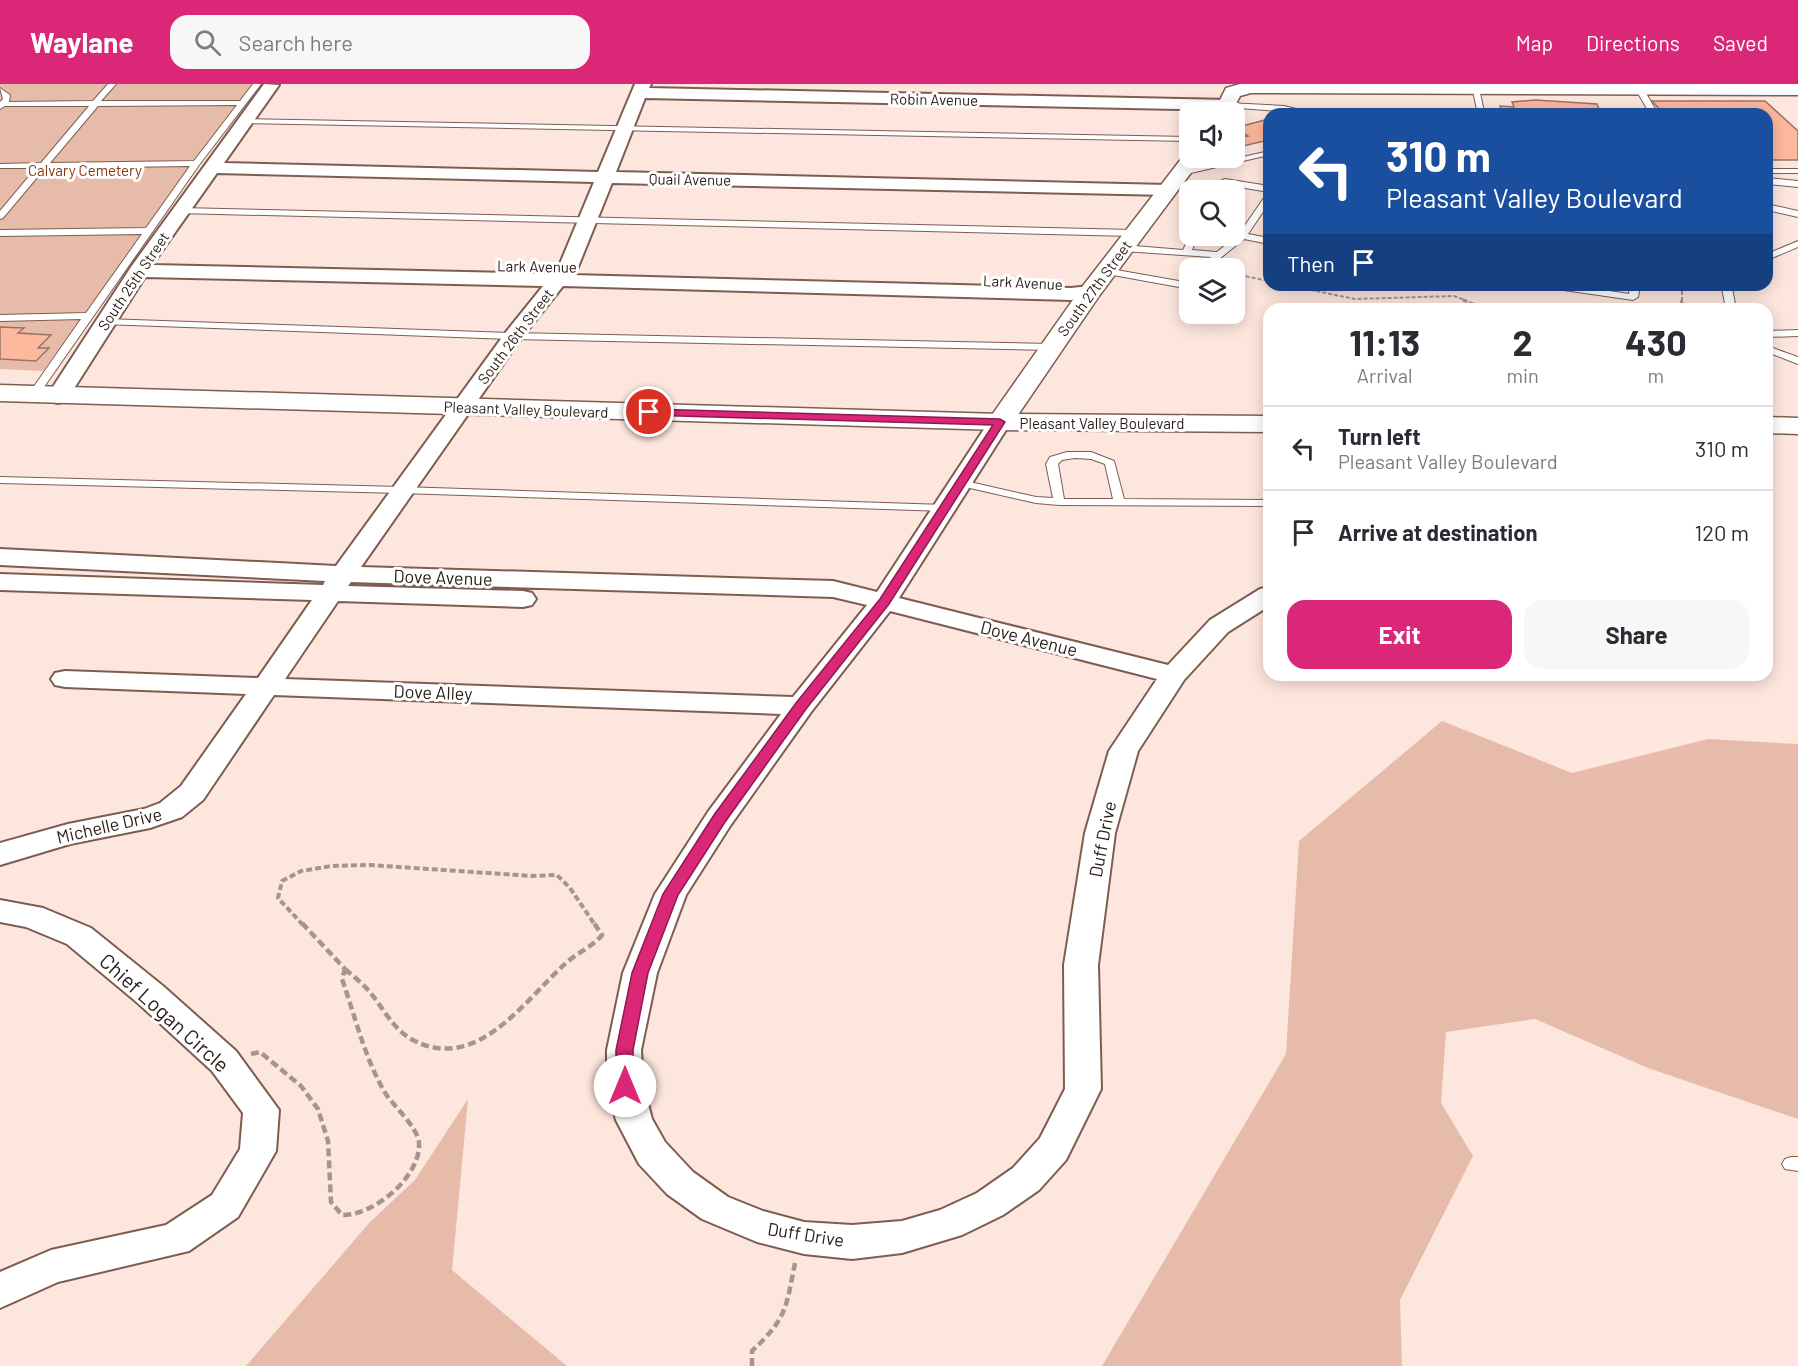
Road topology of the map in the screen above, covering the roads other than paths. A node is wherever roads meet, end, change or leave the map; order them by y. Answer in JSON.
{"nodes":[{"id":1,"x":112,"y":84,"type":"edge"},
{"id":2,"x":257,"y":84,"type":"edge"},
{"id":3,"x":271,"y":85,"type":"edge"},
{"id":4,"x":1348,"y":86,"type":"edge"},
{"id":5,"x":1639,"y":86,"type":"edge"},
{"id":6,"x":1705,"y":86,"type":"edge"},
{"id":7,"x":1475,"y":88,"type":"junction"},
{"id":8,"x":1798,"y":88,"type":"edge"},
{"id":9,"x":641,"y":89,"type":"edge"},
{"id":10,"x":0,"y":90,"type":"edge"},
{"id":11,"x":96,"y":102,"type":"junction"},
{"id":12,"x":1228,"y":102,"type":"edge"},
{"id":13,"x":243,"y":103,"type":"junction"},
{"id":14,"x":2,"y":105,"type":"edge"},
{"id":15,"x":1179,"y":107,"type":"edge"},
{"id":16,"x":1263,"y":108,"type":"edge"},
{"id":17,"x":1480,"y":108,"type":"edge"},
{"id":18,"x":1652,"y":108,"type":"edge"},
{"id":19,"x":1245,"y":109,"type":"edge"},
{"id":20,"x":246,"y":121,"type":"junction"},
{"id":21,"x":625,"y":129,"type":"junction"},
{"id":22,"x":1179,"y":139,"type":"edge"},
{"id":23,"x":1263,"y":154,"type":"edge"},
{"id":24,"x":209,"y":163,"type":"junction"},
{"id":25,"x":43,"y":165,"type":"junction"},
{"id":26,"x":0,"y":166,"type":"edge"},
{"id":27,"x":1773,"y":171,"type":"edge"},
{"id":28,"x":1798,"y":171,"type":"edge"},
{"id":29,"x":607,"y":173,"type":"junction"},
{"id":30,"x":1179,"y":175,"type":"edge"},
{"id":31,"x":1773,"y":182,"type":"edge"},
{"id":32,"x":1798,"y":184,"type":"edge"},
{"id":33,"x":1245,"y":185,"type":"edge"},
{"id":34,"x":1263,"y":188,"type":"edge"},
{"id":35,"x":1263,"y":206,"type":"edge"},
{"id":36,"x":1773,"y":208,"type":"edge"},
{"id":37,"x":181,"y":211,"type":"junction"},
{"id":38,"x":1798,"y":214,"type":"edge"},
{"id":39,"x":0,"y":216,"type":"edge"},
{"id":40,"x":587,"y":220,"type":"junction"},
{"id":41,"x":148,"y":231,"type":"junction"},
{"id":42,"x":1245,"y":233,"type":"edge"},
{"id":43,"x":0,"y":234,"type":"edge"},
{"id":44,"x":1245,"y":237,"type":"edge"},
{"id":45,"x":1263,"y":239,"type":"edge"},
{"id":46,"x":1129,"y":240,"type":"junction"},
{"id":47,"x":1798,"y":244,"type":"edge"},
{"id":48,"x":1189,"y":246,"type":"edge"},
{"id":49,"x":1230,"y":246,"type":"edge"},
{"id":50,"x":1186,"y":253,"type":"junction"},
{"id":51,"x":1773,"y":254,"type":"edge"},
{"id":52,"x":1219,"y":255,"type":"junction"},
{"id":53,"x":1215,"y":258,"type":"edge"},
{"id":54,"x":143,"y":264,"type":"junction"},
{"id":55,"x":1105,"y":271,"type":"junction"},
{"id":56,"x":562,"y":273,"type":"junction"},
{"id":57,"x":1179,"y":284,"type":"edge"},
{"id":58,"x":1592,"y":291,"type":"edge"},
{"id":59,"x":1634,"y":291,"type":"edge"},
{"id":60,"x":1090,"y":292,"type":"junction"},
{"id":61,"x":0,"y":318,"type":"edge"},
{"id":62,"x":96,"y":319,"type":"junction"},
{"id":63,"x":1798,"y":333,"type":"edge"},
{"id":64,"x":1773,"y":334,"type":"edge"},
{"id":65,"x":513,"y":336,"type":"junction"},
{"id":66,"x":1051,"y":347,"type":"junction"},
{"id":67,"x":1773,"y":351,"type":"edge"},
{"id":68,"x":1798,"y":361,"type":"edge"},
{"id":69,"x":0,"y":393,"type":"edge"},
{"id":70,"x":45,"y":395,"type":"junction"},
{"id":71,"x":462,"y":407,"type":"junction"},
{"id":72,"x":1000,"y":422,"type":"junction"},
{"id":73,"x":1263,"y":424,"type":"edge"},
{"id":74,"x":1773,"y":425,"type":"edge"},
{"id":75,"x":1798,"y":426,"type":"edge"},
{"id":76,"x":0,"y":480,"type":"edge"},
{"id":77,"x":401,"y":490,"type":"junction"},
{"id":78,"x":953,"y":495,"type":"junction"},
{"id":79,"x":1059,"y":502,"type":"junction"},
{"id":80,"x":1119,"y":502,"type":"junction"},
{"id":81,"x":1263,"y":503,"type":"edge"},
{"id":82,"x":0,"y":557,"type":"edge"},
{"id":83,"x":0,"y":582,"type":"edge"},
{"id":84,"x":336,"y":584,"type":"junction"},
{"id":85,"x":1263,"y":599,"type":"edge"},
{"id":86,"x":885,"y":601,"type":"junction"},
{"id":87,"x":1174,"y":675,"type":"junction"},
{"id":88,"x":65,"y":679,"type":"dead end"},
{"id":89,"x":265,"y":685,"type":"junction"},
{"id":90,"x":801,"y":706,"type":"junction"},
{"id":91,"x":0,"y":854,"type":"edge"},
{"id":92,"x":0,"y":911,"type":"edge"},
{"id":93,"x":0,"y":1291,"type":"edge"}],
"edges":[{"from":1,"to":11,"type":"lane"},
{"from":2,"to":13,"type":"lane"},
{"from":3,"to":20,"type":"street","name":"South 25th Street"},
{"from":4,"to":7,"type":"street"},
{"from":4,"to":12,"type":"street"},
{"from":5,"to":6,"type":"street"},
{"from":5,"to":7,"type":"street"},
{"from":5,"to":18,"type":"lane"},
{"from":6,"to":8,"type":"street"},
{"from":7,"to":17,"type":"lane"},
{"from":9,"to":15,"type":"street","name":"Robin Avenue"},
{"from":9,"to":21,"type":"street","name":"South 26th Street"},
{"from":10,"to":14,"type":"lane"},
{"from":11,"to":13,"type":"lane"},
{"from":11,"to":14,"type":"lane"},
{"from":11,"to":25,"type":"lane"},
{"from":13,"to":24,"type":"lane"},
{"from":16,"to":19,"type":"lane"},
{"from":20,"to":21,"type":"lane"},
{"from":20,"to":24,"type":"street","name":"South 25th Street"},
{"from":21,"to":22,"type":"lane"},
{"from":21,"to":29,"type":"street","name":"South 26th Street"},
{"from":23,"to":30,"type":"lane"},
{"from":24,"to":25,"type":"lane"},
{"from":24,"to":29,"type":"street","name":"Quail Avenue"},
{"from":24,"to":37,"type":"street","name":"South 25th Street"},
{"from":24,"to":41,"type":"lane"},
{"from":25,"to":26,"type":"lane"},
{"from":25,"to":39,"type":"lane"},
{"from":27,"to":28,"type":"lane"},
{"from":29,"to":30,"type":"street","name":"Quail Avenue"},
{"from":29,"to":40,"type":"street","name":"South 26th Street"},
{"from":30,"to":46,"type":"street","name":"South 27th Street"},
{"from":31,"to":32,"type":"lane"},
{"from":33,"to":34,"type":"lane"},
{"from":35,"to":42,"type":"lane"},
{"from":36,"to":38,"type":"lane"},
{"from":37,"to":40,"type":"lane"},
{"from":37,"to":54,"type":"street","name":"South 25th Street"},
{"from":40,"to":46,"type":"lane"},
{"from":40,"to":56,"type":"street","name":"South 26th Street"},
{"from":41,"to":43,"type":"lane"},
{"from":41,"to":62,"type":"lane"},
{"from":44,"to":45,"type":"lane"},
{"from":46,"to":50,"type":"lane"},
{"from":46,"to":55,"type":"street","name":"South 27th Street"},
{"from":47,"to":51,"type":"lane"},
{"from":48,"to":50,"type":"lane"},
{"from":49,"to":52,"type":"lane"},
{"from":50,"to":52,"type":"lane"},
{"from":52,"to":53,"type":"lane"},
{"from":54,"to":56,"type":"street","name":"Lark Avenue"},
{"from":54,"to":62,"type":"street","name":"South 25th Street"},
{"from":55,"to":57,"type":"lane"},
{"from":55,"to":60,"type":"street","name":"South 27th Street"},
{"from":56,"to":60,"type":"street","name":"Lark Avenue"},
{"from":56,"to":65,"type":"street","name":"South 26th Street"},
{"from":58,"to":59,"type":"lane"},
{"from":60,"to":66,"type":"street","name":"South 27th Street"},
{"from":61,"to":62,"type":"lane"},
{"from":62,"to":65,"type":"lane"},
{"from":62,"to":70,"type":"street","name":"South 25th Street"},
{"from":63,"to":64,"type":"lane"},
{"from":65,"to":66,"type":"lane"},
{"from":65,"to":71,"type":"street","name":"South 26th Street"},
{"from":66,"to":72,"type":"street","name":"South 27th Street"},
{"from":67,"to":68,"type":"lane"},
{"from":69,"to":70,"type":"street","name":"Pleasant Valley Boulevard"},
{"from":70,"to":71,"type":"street","name":"Pleasant Valley Boulevard"},
{"from":71,"to":72,"type":"street","name":"Pleasant Valley Boulevard"},
{"from":71,"to":77,"type":"street","name":"South 26th Street"},
{"from":72,"to":73,"type":"street","name":"Pleasant Valley Boulevard"},
{"from":72,"to":78,"type":"street","name":"Duff Drive"},
{"from":74,"to":75,"type":"street"},
{"from":76,"to":77,"type":"lane"},
{"from":77,"to":78,"type":"lane"},
{"from":77,"to":84,"type":"street","name":"South 26th Street"},
{"from":78,"to":79,"type":"lane"},
{"from":78,"to":86,"type":"street","name":"Duff Drive"},
{"from":79,"to":80,"type":"lane"},
{"from":79,"to":80,"type":"lane"},
{"from":80,"to":81,"type":"lane"},
{"from":82,"to":84,"type":"street","name":"Dove Avenue"},
{"from":83,"to":84,"type":"street","name":"Dove Avenue"},
{"from":84,"to":86,"type":"street","name":"Dove Avenue"},
{"from":84,"to":89,"type":"street","name":"South 26th Street"},
{"from":85,"to":87,"type":"street","name":"Duff Drive"},
{"from":86,"to":87,"type":"street","name":"Dove Avenue"},
{"from":86,"to":90,"type":"street","name":"Duff Drive"},
{"from":87,"to":90,"type":"street","name":"Duff Drive"},
{"from":88,"to":89,"type":"street","name":"Dove Alley"},
{"from":89,"to":90,"type":"street","name":"Dove Alley"},
{"from":89,"to":91,"type":"street","name":"Michelle Drive"},
{"from":92,"to":93,"type":"street","name":"Chief Logan Circle"}]}
